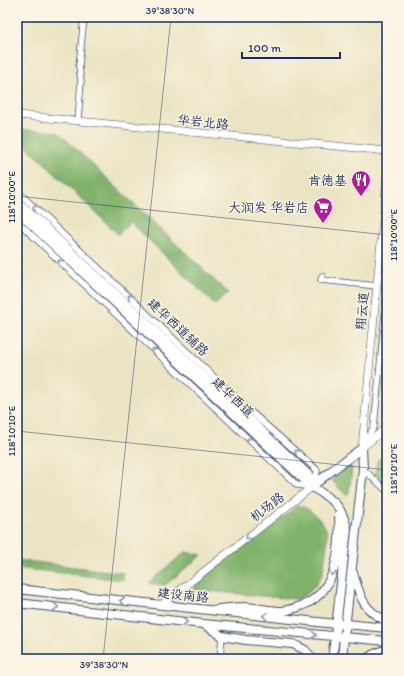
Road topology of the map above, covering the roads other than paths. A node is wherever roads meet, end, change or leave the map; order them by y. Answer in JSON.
{"nodes":[{"id":1,"x":84,"y":17,"type":"edge"},
{"id":2,"x":17,"y":115,"type":"edge"},
{"id":3,"x":78,"y":121,"type":"junction"},
{"id":4,"x":387,"y":151,"type":"edge"},
{"id":5,"x":387,"y":176,"type":"edge"},
{"id":6,"x":17,"y":191,"type":"edge"},
{"id":7,"x":17,"y":201,"type":"edge"},
{"id":8,"x":17,"y":211,"type":"edge"},
{"id":9,"x":17,"y":222,"type":"edge"},
{"id":10,"x":322,"y":276,"type":"dead end"},
{"id":11,"x":377,"y":286,"type":"junction"},
{"id":12,"x":387,"y":294,"type":"edge"},
{"id":13,"x":387,"y":427,"type":"edge"},
{"id":14,"x":362,"y":448,"type":"junction"},
{"id":15,"x":349,"y":458,"type":"junction"},
{"id":16,"x":363,"y":469,"type":"junction"},
{"id":17,"x":330,"y":472,"type":"junction"},
{"id":18,"x":314,"y":485,"type":"junction"},
{"id":19,"x":387,"y":491,"type":"edge"},
{"id":20,"x":322,"y":493,"type":"junction"},
{"id":21,"x":338,"y":507,"type":"junction"},
{"id":22,"x":352,"y":569,"type":"junction"},
{"id":23,"x":17,"y":589,"type":"edge"},
{"id":24,"x":17,"y":603,"type":"edge"},
{"id":25,"x":161,"y":605,"type":"junction"},
{"id":26,"x":207,"y":610,"type":"junction"},
{"id":27,"x":387,"y":621,"type":"edge"},
{"id":28,"x":203,"y":624,"type":"junction"},
{"id":29,"x":336,"y":624,"type":"junction"},
{"id":30,"x":346,"y":624,"type":"junction"},
{"id":31,"x":387,"y":628,"type":"edge"},
{"id":32,"x":222,"y":636,"type":"junction"},
{"id":33,"x":334,"y":637,"type":"junction"},
{"id":34,"x":344,"y":637,"type":"junction"},
{"id":35,"x":387,"y":641,"type":"edge"},
{"id":36,"x":387,"y":649,"type":"edge"},
{"id":37,"x":220,"y":659,"type":"edge"},
{"id":38,"x":312,"y":659,"type":"edge"},
{"id":39,"x":332,"y":659,"type":"edge"},
{"id":40,"x":342,"y":659,"type":"edge"},
{"id":41,"x":367,"y":659,"type":"edge"}],
"edges":[{"from":1,"to":3,"type":"street"},
{"from":2,"to":3,"type":"street","name":"华岩北路"},
{"from":3,"to":4,"type":"street","name":"华岩北路"},
{"from":5,"to":11,"type":"street","name":"翔云道"},
{"from":18,"to":6,"type":"street","name":"建华西道辅路","one_way":true},
{"from":7,"to":18,"type":"main road","name":"建华西道"},
{"from":8,"to":18,"type":"main road","name":"建华西道"},
{"from":18,"to":9,"type":"street","one_way":true},
{"from":10,"to":11,"type":"street"},
{"from":11,"to":14,"type":"street","name":"翔云道"},
{"from":12,"to":14,"type":"street"},
{"from":13,"to":14,"type":"street","name":"机场路"},
{"from":14,"to":15,"type":"main road","name":"机场路"},
{"from":14,"to":16,"type":"main road"},
{"from":15,"to":16,"type":"main road"},
{"from":15,"to":17,"type":"main road","name":"机场路"},
{"from":16,"to":19,"type":"street"},
{"from":16,"to":22,"type":"main road"},
{"from":17,"to":18,"type":"main road","name":"机场路"},
{"from":17,"to":20,"type":"main road"},
{"from":18,"to":20,"type":"main road","name":"建华西道"},
{"from":18,"to":25,"type":"street","name":"机场路","one_way":true},
{"from":20,"to":21,"type":"main road","name":"建华西道"},
{"from":21,"to":26,"type":"main road","one_way":true},
{"from":21,"to":29,"type":"main road","name":"建华西道"},
{"from":22,"to":27,"type":"main road"},
{"from":22,"to":30,"type":"main road"},
{"from":25,"to":23,"type":"main road","name":"建设南路","one_way":true},
{"from":24,"to":28,"type":"main road","name":"建设南路","one_way":true},
{"from":25,"to":26,"type":"main road","name":"建设南路"},
{"from":29,"to":26,"type":"main road","name":"建设南路","one_way":true},
{"from":28,"to":32,"type":"main road"},
{"from":28,"to":33,"type":"main road","name":"建设南路","one_way":true},
{"from":29,"to":30,"type":"main road","name":"建设南路"},
{"from":29,"to":33,"type":"main road","name":"建华西道"},
{"from":30,"to":31,"type":"main road","name":"建设南路"},
{"from":30,"to":34,"type":"main road"},
{"from":32,"to":37,"type":"street"},
{"from":32,"to":38,"type":"main road"},
{"from":33,"to":34,"type":"main road","name":"建设南路"},
{"from":33,"to":39,"type":"main road","name":"建华西道"},
{"from":34,"to":35,"type":"main road","name":"建设南路"},
{"from":34,"to":40,"type":"main road"},
{"from":36,"to":41,"type":"main road"}]}
